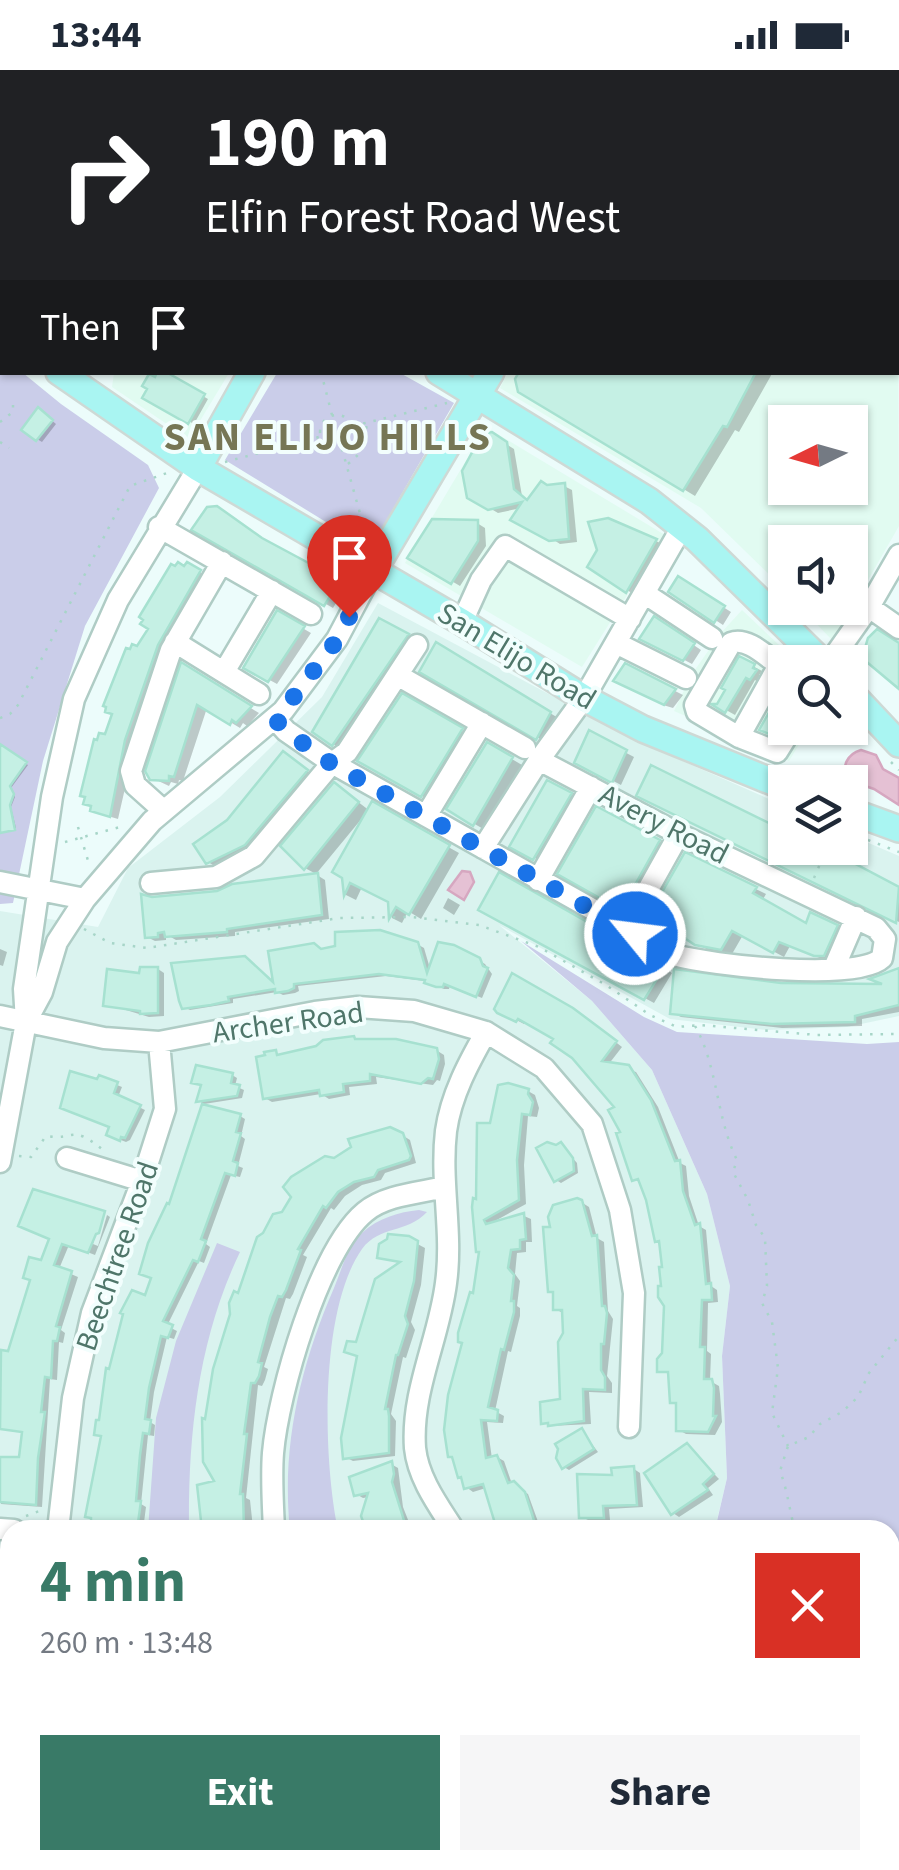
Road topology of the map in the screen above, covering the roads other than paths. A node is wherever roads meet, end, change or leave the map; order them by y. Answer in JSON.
{"nodes":[{"id":1,"x":63,"y":375,"type":"edge"},
{"id":2,"x":250,"y":375,"type":"edge"},
{"id":3,"x":442,"y":375,"type":"edge"},
{"id":4,"x":488,"y":375,"type":"edge"},
{"id":5,"x":466,"y":399,"type":"junction"},
{"id":6,"x":198,"y":468,"type":"junction"},
{"id":7,"x":682,"y":526,"type":"junction"},
{"id":8,"x":159,"y":527,"type":"junction"},
{"id":9,"x":899,"y":555,"type":"edge"},
{"id":10,"x":372,"y":560,"type":"junction"},
{"id":11,"x":222,"y":562,"type":"junction"},
{"id":12,"x":272,"y":591,"type":"junction"},
{"id":13,"x":644,"y":593,"type":"junction"},
{"id":14,"x":869,"y":608,"type":"junction"},
{"id":15,"x":312,"y":614,"type":"dead end"},
{"id":16,"x":630,"y":619,"type":"junction"},
{"id":17,"x":462,"y":622,"type":"junction"},
{"id":18,"x":899,"y":628,"type":"edge"},
{"id":19,"x":712,"y":638,"type":"dead end"},
{"id":20,"x":176,"y":642,"type":"junction"},
{"id":21,"x":616,"y":642,"type":"junction"},
{"id":22,"x":417,"y":645,"type":"dead end"},
{"id":23,"x":804,"y":645,"type":"edge"},
{"id":24,"x":842,"y":645,"type":"edge"},
{"id":25,"x":768,"y":658,"type":"edge"},
{"id":26,"x":224,"y":672,"type":"junction"},
{"id":27,"x":399,"y":676,"type":"junction"},
{"id":28,"x":686,"y":678,"type":"dead end"},
{"id":29,"x":768,"y":690,"type":"edge"},
{"id":30,"x":260,"y":694,"type":"dead end"},
{"id":31,"x":584,"y":698,"type":"junction"},
{"id":32,"x":868,"y":711,"type":"edge"},
{"id":33,"x":276,"y":720,"type":"junction"},
{"id":34,"x":482,"y":724,"type":"junction"},
{"id":35,"x":739,"y":737,"type":"junction"},
{"id":36,"x":899,"y":744,"type":"edge"},
{"id":37,"x":781,"y":745,"type":"edge"},
{"id":38,"x":777,"y":752,"type":"junction"},
{"id":39,"x":532,"y":754,"type":"junction"},
{"id":40,"x":332,"y":764,"type":"junction"},
{"id":41,"x":776,"y":765,"type":"edge"},
{"id":42,"x":768,"y":781,"type":"edge"},
{"id":43,"x":591,"y":788,"type":"junction"},
{"id":44,"x":164,"y":811,"type":"junction"},
{"id":45,"x":426,"y":816,"type":"junction"},
{"id":46,"x":868,"y":818,"type":"edge"},
{"id":47,"x":899,"y":829,"type":"edge"},
{"id":48,"x":679,"y":834,"type":"junction"},
{"id":49,"x":483,"y":848,"type":"junction"},
{"id":50,"x":538,"y":880,"type":"junction"},
{"id":51,"x":0,"y":882,"type":"edge"},
{"id":52,"x":150,"y":882,"type":"dead end"},
{"id":53,"x":40,"y":888,"type":"junction"},
{"id":54,"x":85,"y":899,"type":"junction"},
{"id":55,"x":856,"y":918,"type":"junction"},
{"id":56,"x":626,"y":929,"type":"junction"},
{"id":57,"x":834,"y":968,"type":"junction"},
{"id":58,"x":0,"y":1016,"type":"edge"},
{"id":59,"x":26,"y":1022,"type":"junction"},
{"id":60,"x":486,"y":1032,"type":"junction"},
{"id":61,"x":159,"y":1042,"type":"junction"},
{"id":62,"x":67,"y":1158,"type":"dead end"},
{"id":63,"x":0,"y":1162,"type":"edge"},
{"id":64,"x":142,"y":1181,"type":"junction"},
{"id":65,"x":444,"y":1187,"type":"junction"},
{"id":66,"x":630,"y":1427,"type":"dead end"},
{"id":67,"x":51,"y":1520,"type":"edge"},
{"id":68,"x":274,"y":1520,"type":"edge"},
{"id":69,"x":448,"y":1520,"type":"edge"}],
"edges":[{"from":1,"to":6,"type":"main road","name":"San Elijo Road"},
{"from":2,"to":6,"type":"main road"},
{"from":3,"to":5,"type":"main road"},
{"from":4,"to":5,"type":"main road"},
{"from":5,"to":7,"type":"main road"},
{"from":5,"to":10,"type":"main road"},
{"from":6,"to":8,"type":"street"},
{"from":6,"to":10,"type":"main road","name":"San Elijo Road"},
{"from":7,"to":13,"type":"street"},
{"from":7,"to":23,"type":"main road"},
{"from":8,"to":11,"type":"street"},
{"from":8,"to":53,"type":"street"},
{"from":9,"to":14,"type":"street"},
{"from":10,"to":17,"type":"main road","name":"San Elijo Road"},
{"from":10,"to":33,"type":"street"},
{"from":11,"to":12,"type":"street"},
{"from":11,"to":20,"type":"street"},
{"from":12,"to":15,"type":"street"},
{"from":12,"to":26,"type":"street"},
{"from":13,"to":16,"type":"street"},
{"from":13,"to":19,"type":"street"},
{"from":14,"to":18,"type":"street"},
{"from":14,"to":24,"type":"street"},
{"from":16,"to":17,"type":"street"},
{"from":16,"to":21,"type":"street"},
{"from":17,"to":31,"type":"main road","name":"San Elijo Road"},
{"from":20,"to":26,"type":"street"},
{"from":20,"to":44,"type":"street"},
{"from":21,"to":28,"type":"street"},
{"from":21,"to":31,"type":"street"},
{"from":22,"to":27,"type":"street"},
{"from":25,"to":35,"type":"street"},
{"from":26,"to":30,"type":"street"},
{"from":27,"to":34,"type":"street","name":"Avery Road"},
{"from":27,"to":40,"type":"street"},
{"from":29,"to":35,"type":"street"},
{"from":31,"to":39,"type":"street"},
{"from":31,"to":42,"type":"main road","name":"San Elijo Road"},
{"from":32,"to":36,"type":"main road"},
{"from":33,"to":40,"type":"street"},
{"from":33,"to":44,"type":"street"},
{"from":34,"to":39,"type":"street","name":"Avery Road"},
{"from":34,"to":45,"type":"street"},
{"from":35,"to":38,"type":"street"},
{"from":37,"to":38,"type":"street"},
{"from":38,"to":41,"type":"street"},
{"from":39,"to":43,"type":"street","name":"Avery Road"},
{"from":39,"to":49,"type":"street"},
{"from":40,"to":45,"type":"street"},
{"from":40,"to":52,"type":"street"},
{"from":43,"to":48,"type":"street","name":"Avery Road"},
{"from":43,"to":50,"type":"street"},
{"from":44,"to":54,"type":"street"},
{"from":45,"to":49,"type":"street"},
{"from":46,"to":47,"type":"main road"},
{"from":48,"to":55,"type":"street","name":"Avery Road"},
{"from":48,"to":56,"type":"street"},
{"from":49,"to":50,"type":"street"},
{"from":50,"to":56,"type":"street"},
{"from":51,"to":53,"type":"street"},
{"from":53,"to":54,"type":"street"},
{"from":53,"to":59,"type":"street"},
{"from":54,"to":59,"type":"street"},
{"from":55,"to":57,"type":"street"},
{"from":55,"to":57,"type":"street","name":"Avery Road"},
{"from":56,"to":57,"type":"street"},
{"from":58,"to":59,"type":"street","name":"Archer Road"},
{"from":59,"to":61,"type":"street","name":"Archer Road"},
{"from":59,"to":63,"type":"street"},
{"from":60,"to":61,"type":"street","name":"Archer Road"},
{"from":60,"to":65,"type":"street"},
{"from":60,"to":66,"type":"street","name":"Archer Road"},
{"from":61,"to":64,"type":"street","name":"Beechtree Road"},
{"from":62,"to":64,"type":"street"},
{"from":64,"to":67,"type":"street","name":"Beechtree Road"},
{"from":65,"to":68,"type":"street"},
{"from":65,"to":69,"type":"street"}]}
